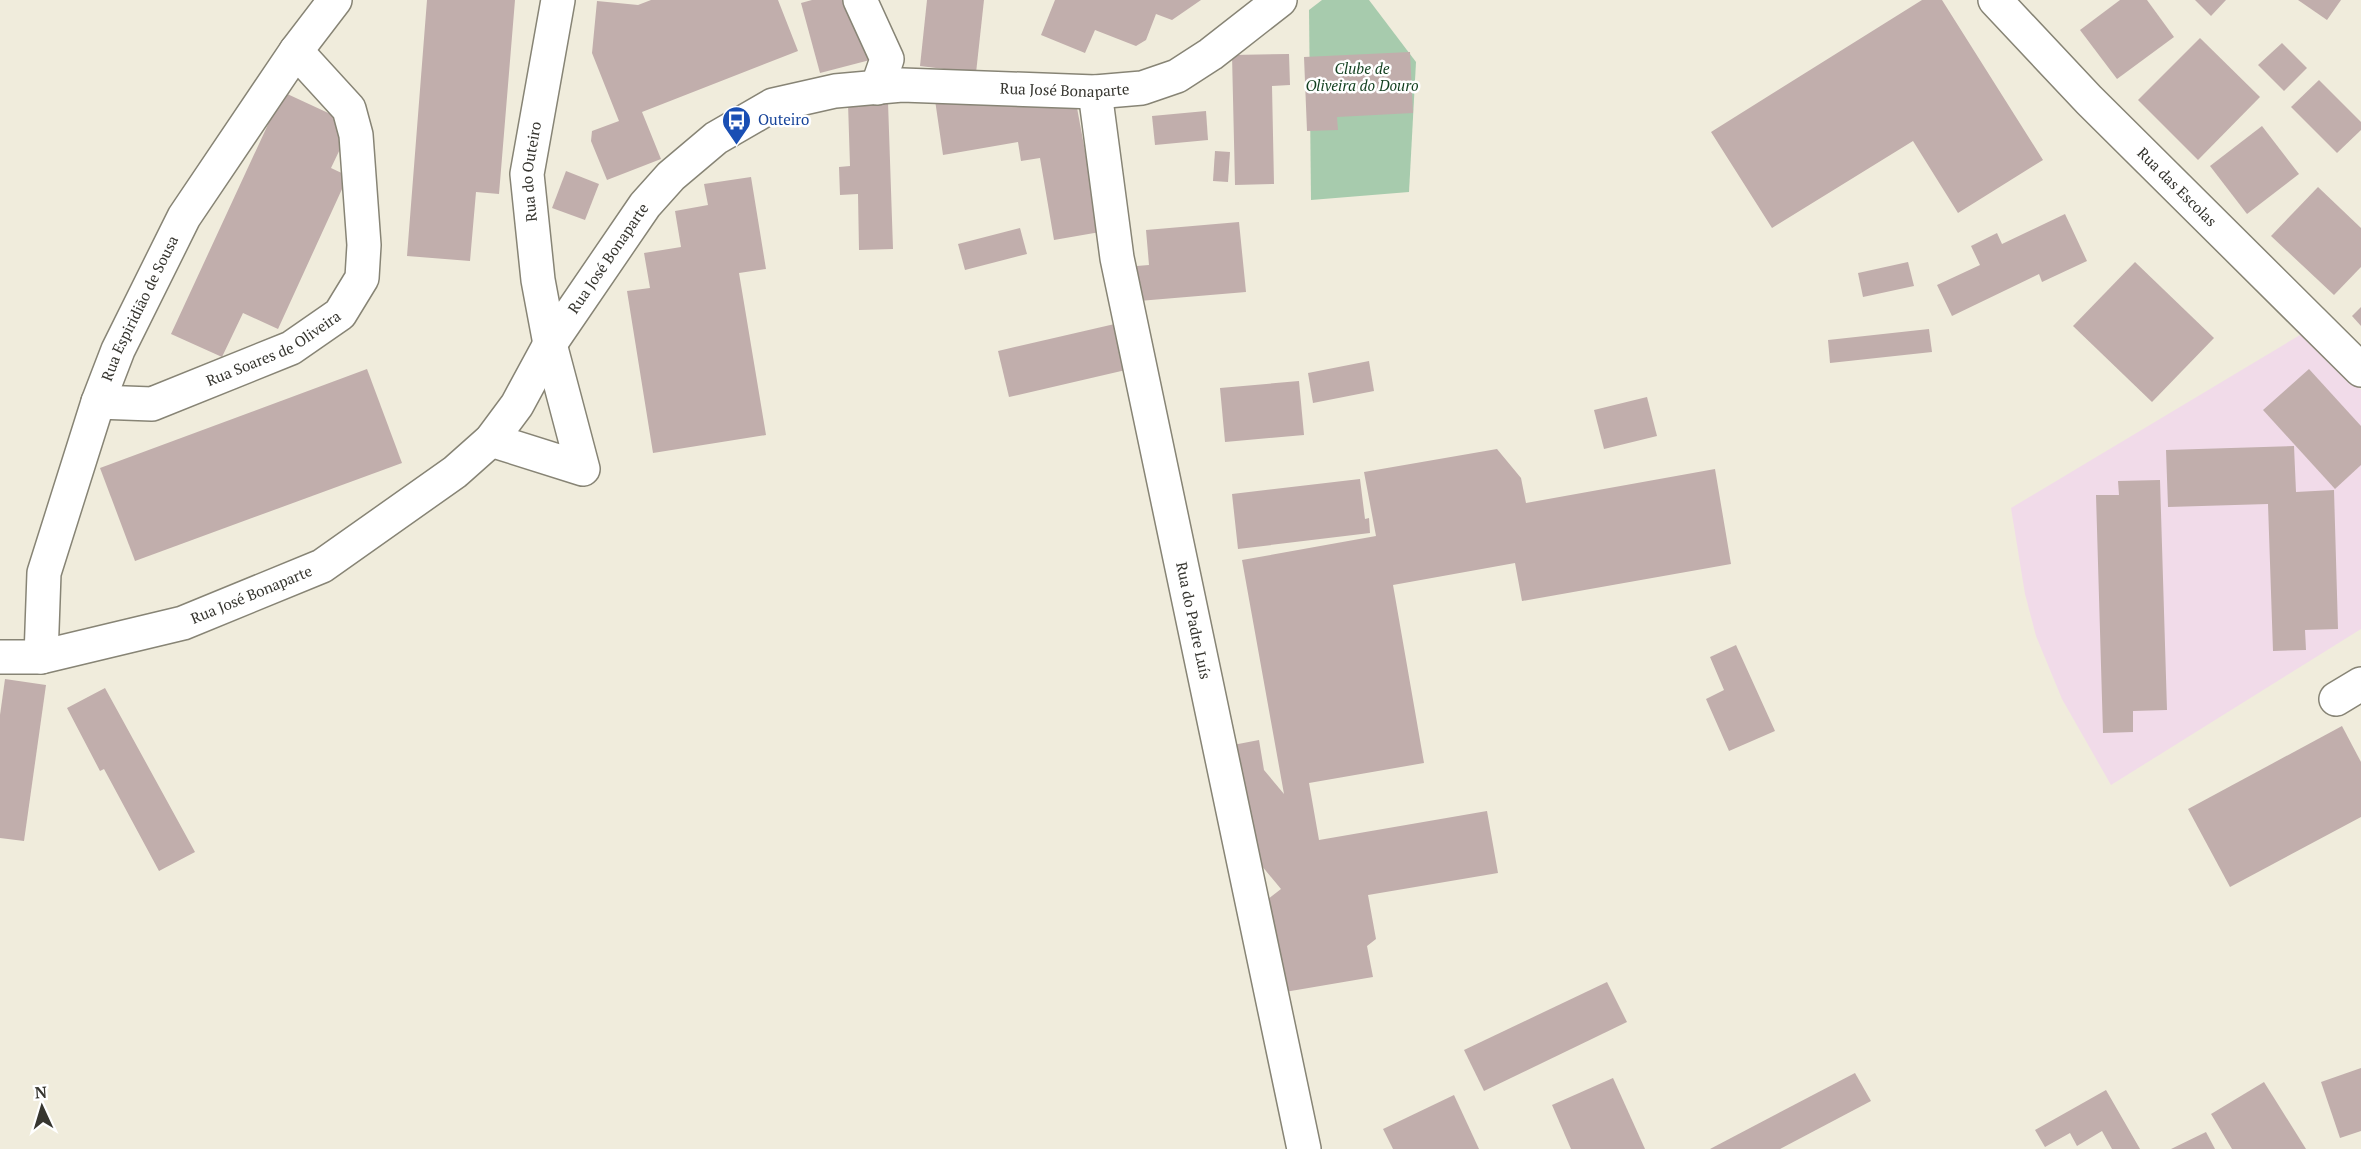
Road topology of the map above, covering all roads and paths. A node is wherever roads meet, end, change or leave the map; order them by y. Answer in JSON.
{"nodes":[{"id":1,"x":335,"y":0,"type":"edge"},
{"id":2,"x":558,"y":0,"type":"edge"},
{"id":3,"x":860,"y":0,"type":"edge"},
{"id":4,"x":1280,"y":0,"type":"edge"},
{"id":5,"x":1995,"y":0,"type":"edge"},
{"id":6,"x":296,"y":51,"type":"junction"},
{"id":7,"x":877,"y":88,"type":"junction"},
{"id":8,"x":1095,"y":92,"type":"junction"},
{"id":9,"x":550,"y":344,"type":"junction"},
{"id":10,"x":2361,"y":370,"type":"edge"},
{"id":11,"x":98,"y":402,"type":"junction"},
{"id":12,"x":491,"y":440,"type":"junction"},
{"id":13,"x":0,"y":657,"type":"edge"},
{"id":14,"x":41,"y":657,"type":"junction"},
{"id":15,"x":1304,"y":1149,"type":"edge"}],
"edges":[{"from":1,"to":6,"type":"street","name":"Rua Espiridião de Sousa"},
{"from":2,"to":9,"type":"street","name":"Rua do Outeiro"},
{"from":3,"to":7,"type":"street"},
{"from":4,"to":8,"type":"street","name":"Rua José Bonaparte"},
{"from":5,"to":10,"type":"street","name":"Rua das Escolas"},
{"from":6,"to":11,"type":"street","name":"Rua Espiridião de Sousa"},
{"from":6,"to":11,"type":"street","name":"Rua Soares de Oliveira"},
{"from":7,"to":8,"type":"street","name":"Rua José Bonaparte"},
{"from":7,"to":9,"type":"street","name":"Rua José Bonaparte"},
{"from":8,"to":15,"type":"street","name":"Rua do Padre Luís"},
{"from":9,"to":12,"type":"street","name":"Rua José Bonaparte"},
{"from":9,"to":12,"type":"street","name":"Rua do Outeiro"},
{"from":11,"to":14,"type":"street","name":"Rua Espiridião de Sousa"},
{"from":12,"to":14,"type":"street","name":"Rua José Bonaparte"},
{"from":13,"to":14,"type":"street","name":"Rua José Bonaparte"}]}
